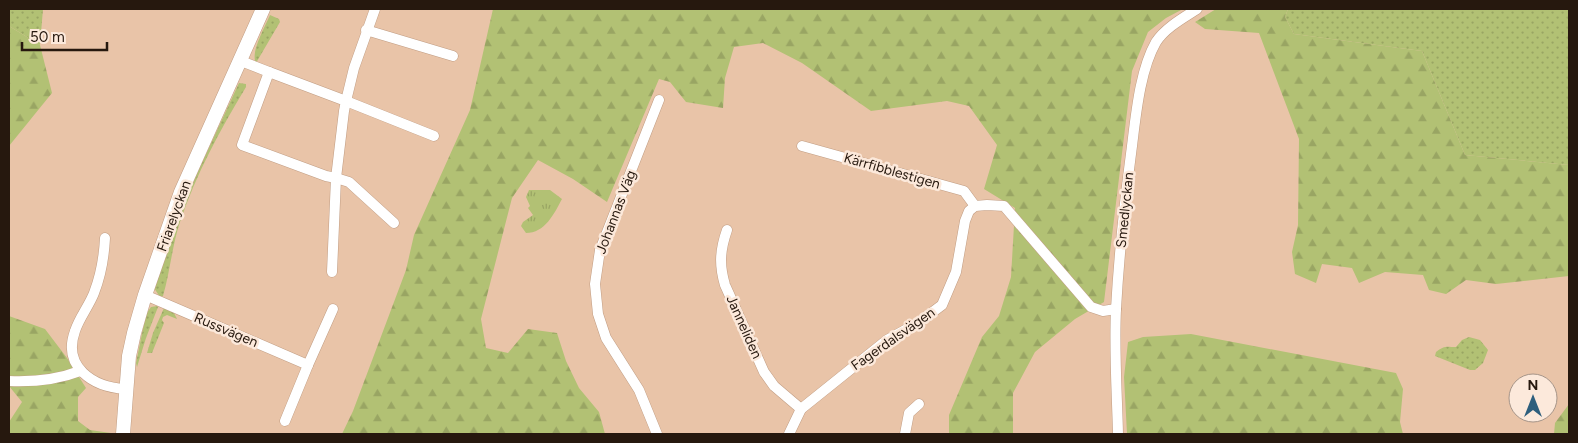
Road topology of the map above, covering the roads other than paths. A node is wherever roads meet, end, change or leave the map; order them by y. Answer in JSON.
{"nodes":[{"id":1,"x":263,"y":9,"type":"edge"},
{"id":2,"x":375,"y":9,"type":"edge"},
{"id":3,"x":1197,"y":9,"type":"edge"},
{"id":4,"x":366,"y":30,"type":"junction"},
{"id":5,"x":453,"y":56,"type":"dead end"},
{"id":6,"x":241,"y":60,"type":"junction"},
{"id":7,"x":270,"y":72,"type":"junction"},
{"id":8,"x":659,"y":100,"type":"dead end"},
{"id":9,"x":346,"y":101,"type":"junction"},
{"id":10,"x":434,"y":136,"type":"dead end"},
{"id":11,"x":802,"y":146,"type":"dead end"},
{"id":12,"x":336,"y":178,"type":"junction"},
{"id":13,"x":975,"y":206,"type":"junction"},
{"id":14,"x":394,"y":223,"type":"dead end"},
{"id":15,"x":727,"y":230,"type":"dead end"},
{"id":16,"x":105,"y":238,"type":"dead end"},
{"id":17,"x":332,"y":272,"type":"dead end"},
{"id":18,"x":145,"y":295,"type":"junction"},
{"id":19,"x":334,"y":309,"type":"dead end"},
{"id":20,"x":1116,"y":309,"type":"junction"},
{"id":21,"x":308,"y":366,"type":"junction"},
{"id":22,"x":80,"y":371,"type":"junction"},
{"id":23,"x":9,"y":381,"type":"edge"},
{"id":24,"x":125,"y":389,"type":"junction"},
{"id":25,"x":919,"y":404,"type":"dead end"},
{"id":26,"x":800,"y":409,"type":"junction"},
{"id":27,"x":285,"y":421,"type":"dead end"},
{"id":28,"x":123,"y":434,"type":"edge"},
{"id":29,"x":657,"y":434,"type":"edge"},
{"id":30,"x":789,"y":434,"type":"edge"},
{"id":31,"x":905,"y":434,"type":"edge"},
{"id":32,"x":1118,"y":434,"type":"edge"}],
"edges":[{"from":1,"to":6,"type":"street","name":"Friarelyckan"},
{"from":2,"to":4,"type":"street"},
{"from":3,"to":20,"type":"street","name":"Smedlyckan"},
{"from":4,"to":5,"type":"street"},
{"from":4,"to":9,"type":"street"},
{"from":6,"to":7,"type":"street"},
{"from":6,"to":18,"type":"street","name":"Friarelyckan"},
{"from":7,"to":9,"type":"street"},
{"from":7,"to":12,"type":"street"},
{"from":8,"to":29,"type":"street","name":"Johannas Väg"},
{"from":9,"to":10,"type":"street"},
{"from":9,"to":12,"type":"street"},
{"from":11,"to":13,"type":"street","name":"Kärrfibblestigen"},
{"from":12,"to":14,"type":"street"},
{"from":12,"to":17,"type":"street"},
{"from":13,"to":20,"type":"street"},
{"from":13,"to":26,"type":"street","name":"Fagerdalsvägen"},
{"from":15,"to":26,"type":"street","name":"Janneliden"},
{"from":16,"to":22,"type":"street"},
{"from":18,"to":21,"type":"street","name":"Russvägen"},
{"from":18,"to":24,"type":"street","name":"Friarelyckan"},
{"from":19,"to":21,"type":"street"},
{"from":20,"to":32,"type":"street","name":"Smedlyckan"},
{"from":21,"to":27,"type":"street"},
{"from":22,"to":23,"type":"street"},
{"from":22,"to":24,"type":"street"},
{"from":24,"to":28,"type":"street","name":"Friarelyckan"},
{"from":25,"to":31,"type":"street"},
{"from":26,"to":30,"type":"street","name":"Fagerdalsvägen"}]}
